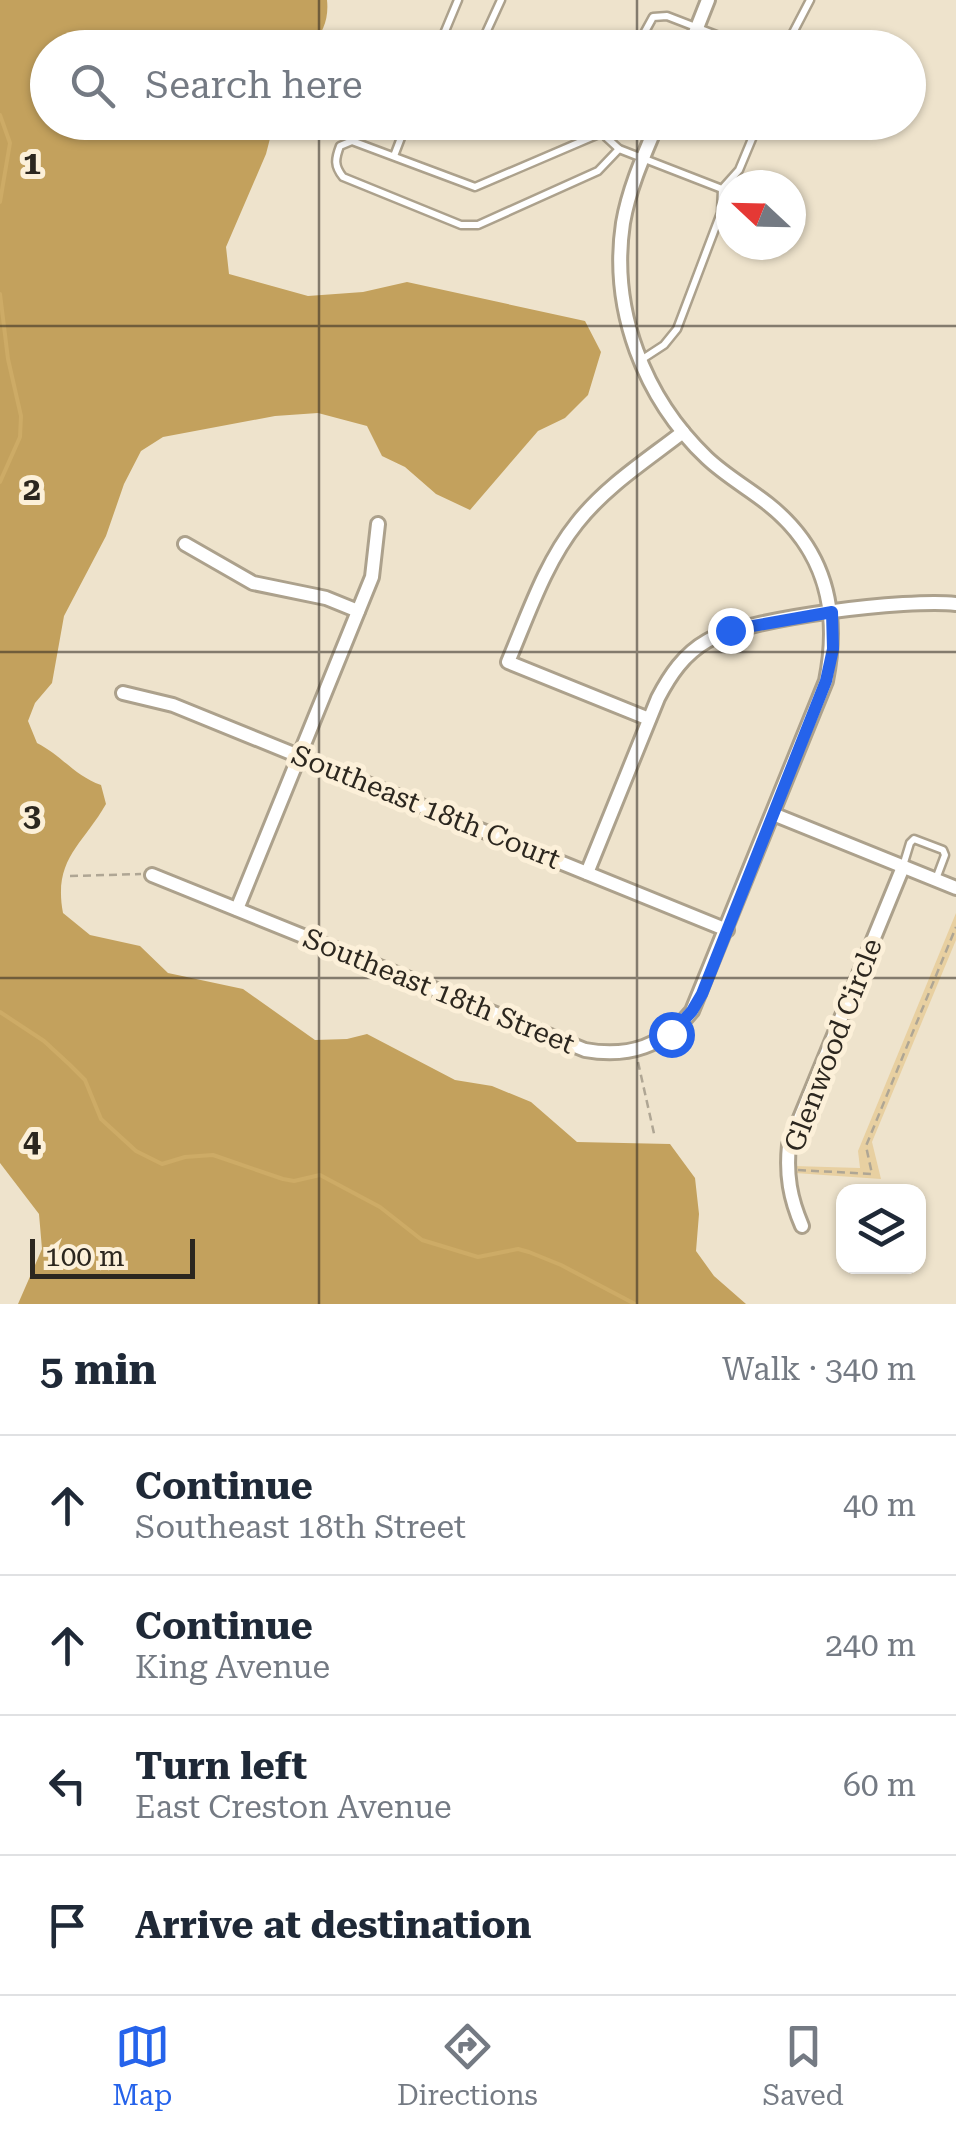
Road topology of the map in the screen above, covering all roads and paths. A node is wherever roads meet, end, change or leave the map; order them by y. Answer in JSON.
{"nodes":[{"id":1,"x":458,"y":0,"type":"edge"},
{"id":2,"x":501,"y":0,"type":"edge"},
{"id":3,"x":708,"y":0,"type":"edge"},
{"id":4,"x":810,"y":0,"type":"edge"},
{"id":5,"x":697,"y":26,"type":"junction"},
{"id":6,"x":448,"y":30,"type":"edge"},
{"id":7,"x":487,"y":30,"type":"edge"},
{"id":8,"x":646,"y":30,"type":"edge"},
{"id":9,"x":695,"y":30,"type":"edge"},
{"id":10,"x":707,"y":30,"type":"edge"},
{"id":11,"x":794,"y":30,"type":"edge"},
{"id":12,"x":400,"y":140,"type":"edge"},
{"id":13,"x":578,"y":140,"type":"edge"},
{"id":14,"x":609,"y":140,"type":"edge"},
{"id":15,"x":650,"y":140,"type":"edge"},
{"id":16,"x":752,"y":140,"type":"edge"},
{"id":17,"x":619,"y":150,"type":"junction"},
{"id":18,"x":394,"y":156,"type":"junction"},
{"id":19,"x":643,"y":158,"type":"junction"},
{"id":20,"x":739,"y":170,"type":"edge"},
{"id":21,"x":716,"y":186,"type":"edge"},
{"id":22,"x":716,"y":226,"type":"edge"},
{"id":23,"x":640,"y":361,"type":"junction"},
{"id":24,"x":683,"y":432,"type":"junction"},
{"id":25,"x":378,"y":524,"type":"dead end"},
{"id":26,"x":186,"y":544,"type":"dead end"},
{"id":27,"x":956,"y":604,"type":"edge"},
{"id":28,"x":358,"y":612,"type":"junction"},
{"id":29,"x":832,"y":612,"type":"junction"},
{"id":30,"x":123,"y":693,"type":"dead end"},
{"id":31,"x":649,"y":719,"type":"junction"},
{"id":32,"x":299,"y":756,"type":"junction"},
{"id":33,"x":773,"y":814,"type":"junction"},
{"id":34,"x":902,"y":867,"type":"junction"},
{"id":35,"x":587,"y":873,"type":"junction"},
{"id":36,"x":152,"y":875,"type":"joint"},
{"id":37,"x":70,"y":876,"type":"dead end"},
{"id":38,"x":936,"y":880,"type":"junction"},
{"id":39,"x":956,"y":888,"type":"edge"},
{"id":40,"x":237,"y":909,"type":"junction"},
{"id":41,"x":956,"y":927,"type":"edge"},
{"id":42,"x":726,"y":930,"type":"junction"},
{"id":43,"x":635,"y":1051,"type":"junction"},
{"id":44,"x":655,"y":1138,"type":"dead end"},
{"id":45,"x":787,"y":1169,"type":"junction"},
{"id":46,"x":802,"y":1226,"type":"dead end"}],
"edges":[{"from":1,"to":6,"type":"lane"},
{"from":2,"to":7,"type":"lane"},
{"from":3,"to":5,"type":"street"},
{"from":4,"to":11,"type":"lane"},
{"from":5,"to":8,"type":"lane"},
{"from":5,"to":9,"type":"street"},
{"from":5,"to":10,"type":"lane"},
{"from":12,"to":18,"type":"lane"},
{"from":13,"to":18,"type":"lane"},
{"from":14,"to":17,"type":"lane"},
{"from":15,"to":19,"type":"street"},
{"from":16,"to":20,"type":"lane"},
{"from":17,"to":18,"type":"lane"},
{"from":17,"to":19,"type":"lane"},
{"from":19,"to":21,"type":"lane"},
{"from":19,"to":23,"type":"street"},
{"from":22,"to":23,"type":"lane"},
{"from":23,"to":24,"type":"street"},
{"from":24,"to":29,"type":"street"},
{"from":24,"to":31,"type":"street"},
{"from":25,"to":28,"type":"street"},
{"from":26,"to":28,"type":"street"},
{"from":27,"to":29,"type":"street"},
{"from":28,"to":32,"type":"street"},
{"from":29,"to":31,"type":"street"},
{"from":29,"to":33,"type":"street"},
{"from":30,"to":32,"type":"street","name":"Southeast 18th Court"},
{"from":31,"to":35,"type":"street"},
{"from":32,"to":35,"type":"street","name":"Southeast 18th Court"},
{"from":32,"to":40,"type":"street"},
{"from":33,"to":34,"type":"street"},
{"from":33,"to":42,"type":"street"},
{"from":34,"to":38,"type":"street"},
{"from":34,"to":38,"type":"lane"},
{"from":34,"to":45,"type":"street","name":"Glenwood Circle"},
{"from":35,"to":42,"type":"street","name":"Southeast 18th Court"},
{"from":36,"to":37,"type":"path"},
{"from":36,"to":40,"type":"street","name":"Southeast 18th Street"},
{"from":38,"to":39,"type":"street"},
{"from":40,"to":43,"type":"street","name":"Southeast 18th Street"},
{"from":41,"to":45,"type":"path"},
{"from":42,"to":43,"type":"street"},
{"from":43,"to":44,"type":"path"},
{"from":45,"to":46,"type":"street","name":"Glenwood Circle"}]}
